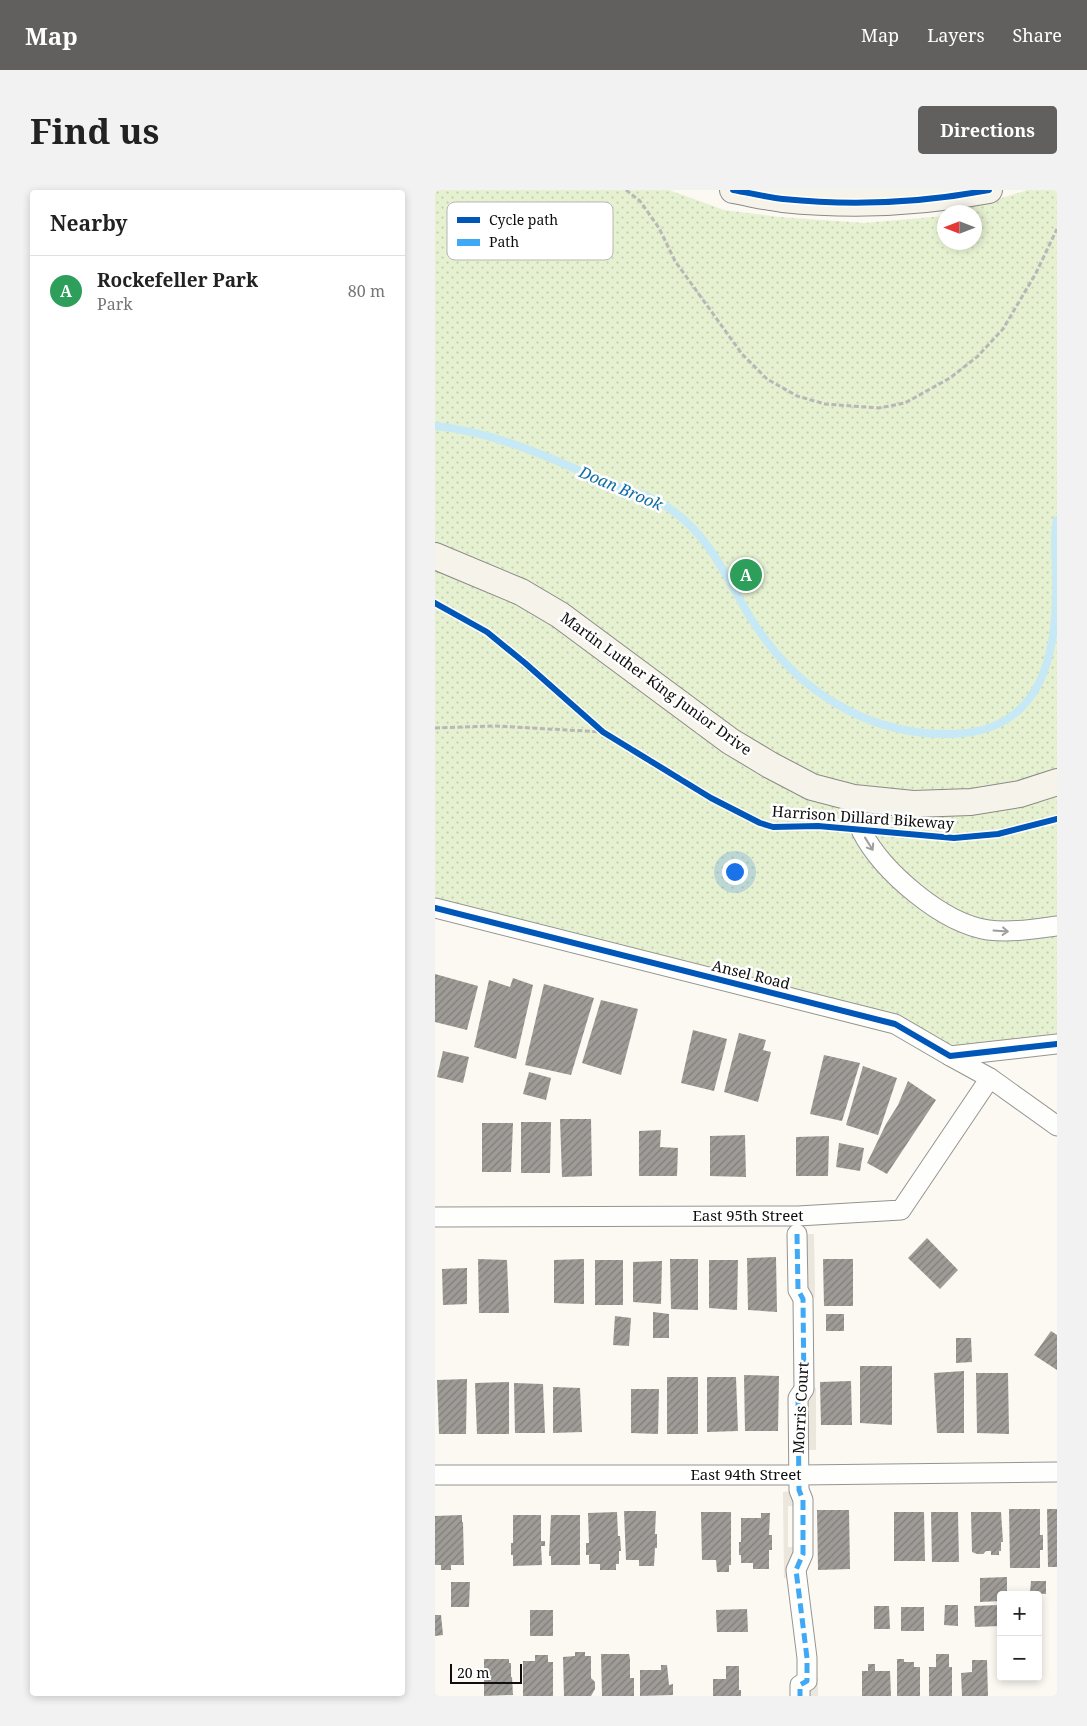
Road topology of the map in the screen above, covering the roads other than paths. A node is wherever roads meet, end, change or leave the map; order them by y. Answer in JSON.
{"nodes":[{"id":1,"x":733,"y":190,"type":"edge"},
{"id":2,"x":989,"y":190,"type":"edge"},
{"id":3,"x":435,"y":556,"type":"edge"},
{"id":4,"x":1057,"y":782,"type":"edge"},
{"id":5,"x":854,"y":798,"type":"junction"},
{"id":6,"x":435,"y":908,"type":"edge"},
{"id":7,"x":1057,"y":926,"type":"edge"},
{"id":8,"x":1057,"y":1044,"type":"edge"},
{"id":9,"x":950,"y":1056,"type":"junction"},
{"id":10,"x":990,"y":1078,"type":"junction"},
{"id":11,"x":1057,"y":1126,"type":"edge"},
{"id":12,"x":435,"y":1217,"type":"edge"},
{"id":13,"x":797,"y":1234,"type":"dead end"},
{"id":14,"x":1057,"y":1472,"type":"edge"},
{"id":15,"x":435,"y":1475,"type":"edge"},
{"id":16,"x":799,"y":1475,"type":"junction"},
{"id":17,"x":800,"y":1696,"type":"edge"}],
"edges":[{"from":1,"to":2,"type":"main road"},
{"from":3,"to":5,"type":"main road","name":"Martin Luther King Junior Drive"},
{"from":4,"to":5,"type":"main road","name":"Martin Luther King Junior Drive"},
{"from":5,"to":7,"type":"street","one_way":true},
{"from":6,"to":9,"type":"street","name":"Ansel Road"},
{"from":8,"to":9,"type":"street"},
{"from":9,"to":10,"type":"street","name":"Ansel Road"},
{"from":10,"to":11,"type":"street","name":"Ansel Road"},
{"from":10,"to":12,"type":"street","name":"East 95th Street"},
{"from":13,"to":16,"type":"street","name":"Morris Court"},
{"from":14,"to":16,"type":"street","name":"East 94th Street"},
{"from":15,"to":16,"type":"street","name":"East 94th Street"},
{"from":16,"to":17,"type":"street","name":"Morris Court"}]}
